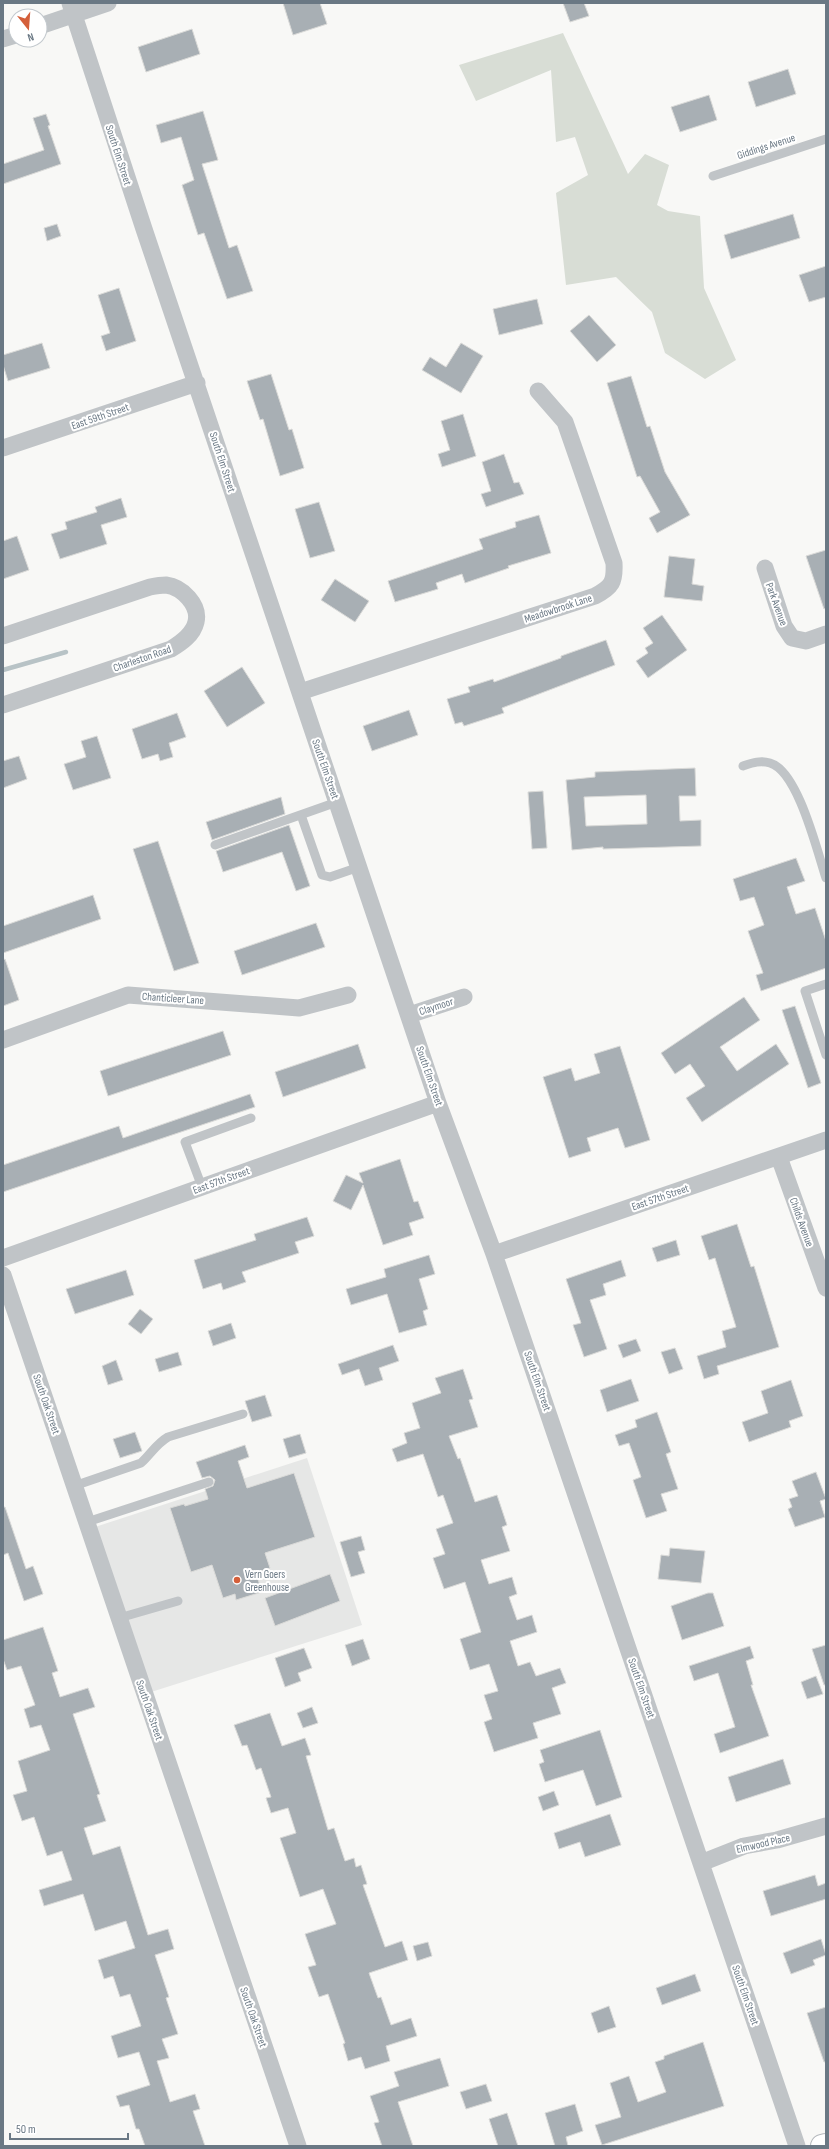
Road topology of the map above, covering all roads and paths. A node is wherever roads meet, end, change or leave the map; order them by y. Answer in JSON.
{"nodes":[{"id":1,"x":108,"y":3,"type":"edge"},
{"id":2,"x":72,"y":9,"type":"edge"},
{"id":3,"x":48,"y":22,"type":"edge"},
{"id":4,"x":826,"y":139,"type":"edge"},
{"id":5,"x":713,"y":176,"type":"dead end"},
{"id":6,"x":197,"y":383,"type":"junction"},
{"id":7,"x":538,"y":391,"type":"dead end"},
{"id":8,"x":3,"y":448,"type":"edge"},
{"id":9,"x":765,"y":568,"type":"dead end"},
{"id":10,"x":826,"y":634,"type":"edge"},
{"id":11,"x":3,"y":636,"type":"edge"},
{"id":12,"x":300,"y":692,"type":"junction"},
{"id":13,"x":3,"y":705,"type":"edge"},
{"id":14,"x":743,"y":766,"type":"dead end"},
{"id":15,"x":337,"y":802,"type":"junction"},
{"id":16,"x":301,"y":815,"type":"junction"},
{"id":17,"x":216,"y":845,"type":"dead end"},
{"id":18,"x":359,"y":867,"type":"junction"},
{"id":19,"x":826,"y":878,"type":"edge"},
{"id":20,"x":826,"y":984,"type":"edge"},
{"id":21,"x":348,"y":995,"type":"dead end"},
{"id":22,"x":464,"y":997,"type":"dead end"},
{"id":23,"x":409,"y":1015,"type":"junction"},
{"id":24,"x":3,"y":1040,"type":"edge"},
{"id":25,"x":826,"y":1055,"type":"edge"},
{"id":26,"x":438,"y":1103,"type":"junction"},
{"id":27,"x":251,"y":1118,"type":"dead end"},
{"id":28,"x":826,"y":1140,"type":"edge"},
{"id":29,"x":779,"y":1157,"type":"junction"},
{"id":30,"x":202,"y":1187,"type":"junction"},
{"id":31,"x":494,"y":1254,"type":"junction"},
{"id":32,"x":3,"y":1258,"type":"edge"},
{"id":33,"x":3,"y":1275,"type":"edge"},
{"id":34,"x":826,"y":1288,"type":"edge"},
{"id":35,"x":243,"y":1414,"type":"dead end"},
{"id":36,"x":208,"y":1482,"type":"dead end"},
{"id":37,"x":74,"y":1486,"type":"junction"},
{"id":38,"x":87,"y":1522,"type":"junction"},
{"id":39,"x":178,"y":1601,"type":"dead end"},
{"id":40,"x":119,"y":1618,"type":"junction"},
{"id":41,"x":826,"y":1826,"type":"edge"},
{"id":42,"x":701,"y":1863,"type":"junction"},
{"id":43,"x":826,"y":2144,"type":"edge"},
{"id":44,"x":298,"y":2146,"type":"edge"},
{"id":45,"x":797,"y":2146,"type":"edge"},
{"id":46,"x":822,"y":2146,"type":"edge"}],
"edges":[{"from":1,"to":2,"type":"street"},
{"from":2,"to":3,"type":"street"},
{"from":2,"to":6,"type":"street","name":"South Elm Street"},
{"from":4,"to":5,"type":"lane","name":"Giddings Avenue"},
{"from":6,"to":8,"type":"street","name":"East 59th Street"},
{"from":6,"to":12,"type":"street","name":"South Elm Street"},
{"from":7,"to":12,"type":"street","name":"Meadowbrook Lane"},
{"from":9,"to":10,"type":"street","name":"Park Avenue"},
{"from":11,"to":13,"type":"street","name":"Charleston Road"},
{"from":12,"to":15,"type":"street","name":"South Elm Street"},
{"from":14,"to":19,"type":"lane"},
{"from":15,"to":16,"type":"lane"},
{"from":15,"to":18,"type":"street","name":"South Elm Street"},
{"from":16,"to":17,"type":"lane"},
{"from":16,"to":18,"type":"lane"},
{"from":18,"to":23,"type":"street","name":"South Elm Street"},
{"from":20,"to":25,"type":"lane"},
{"from":21,"to":24,"type":"street","name":"Chanticleer Lane"},
{"from":22,"to":23,"type":"street","name":"Claymoor"},
{"from":23,"to":26,"type":"street","name":"South Elm Street"},
{"from":26,"to":30,"type":"street","name":"East 57th Street"},
{"from":26,"to":31,"type":"street","name":"South Elm Street"},
{"from":27,"to":30,"type":"lane"},
{"from":28,"to":29,"type":"street","name":"East 57th Street"},
{"from":29,"to":31,"type":"street","name":"East 57th Street"},
{"from":29,"to":34,"type":"street","name":"Childs Avenue"},
{"from":30,"to":32,"type":"street","name":"East 57th Street"},
{"from":31,"to":42,"type":"street","name":"South Elm Street"},
{"from":33,"to":37,"type":"street","name":"South Oak Street"},
{"from":35,"to":37,"type":"lane"},
{"from":36,"to":38,"type":"lane"},
{"from":37,"to":38,"type":"street","name":"South Oak Street"},
{"from":38,"to":40,"type":"street","name":"South Oak Street"},
{"from":39,"to":40,"type":"lane"},
{"from":40,"to":44,"type":"street","name":"South Oak Street"},
{"from":41,"to":42,"type":"street","name":"Elmwood Place"},
{"from":42,"to":45,"type":"street","name":"South Elm Street"},
{"from":43,"to":46,"type":"main road"}]}
